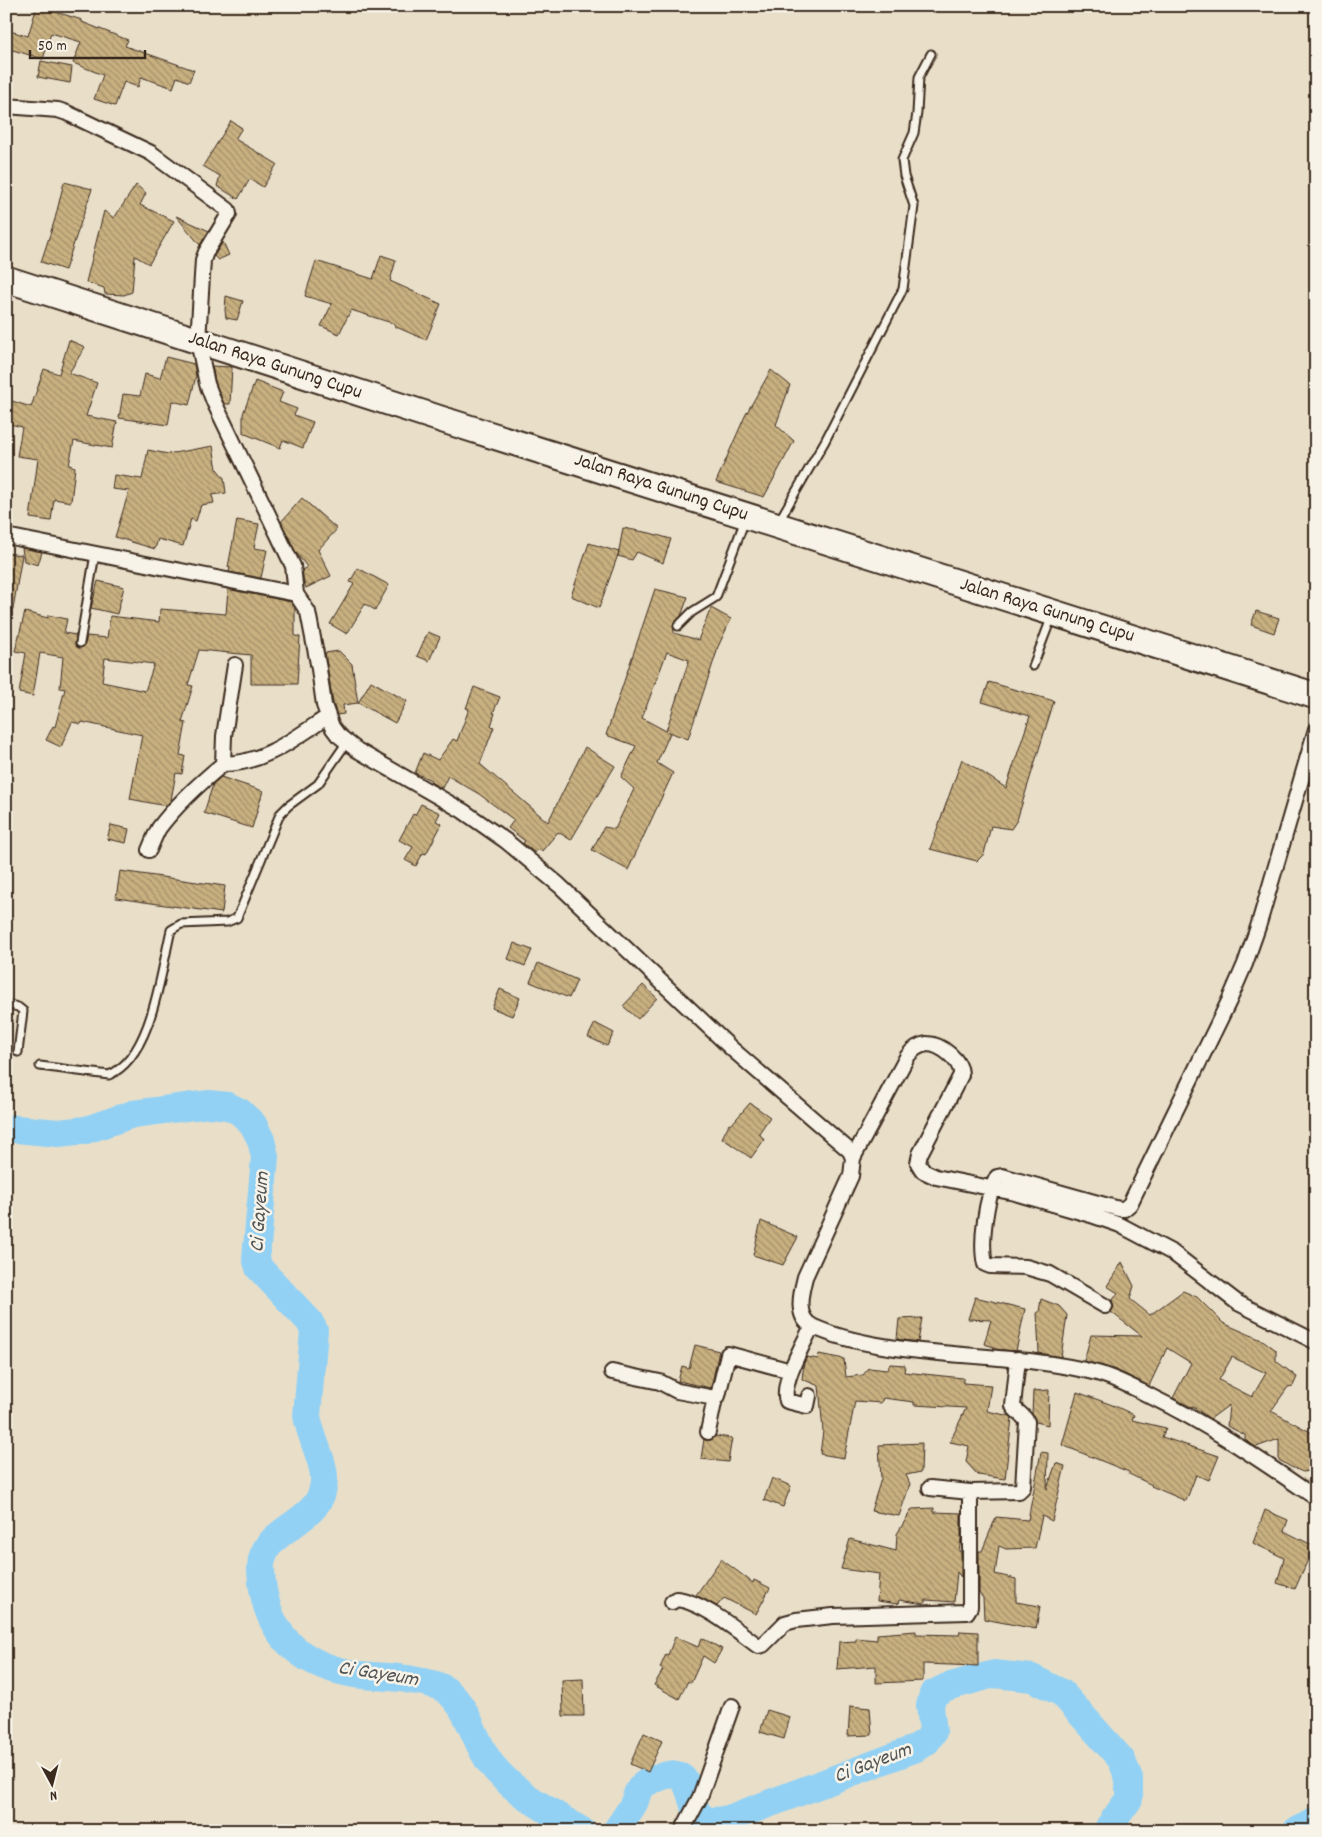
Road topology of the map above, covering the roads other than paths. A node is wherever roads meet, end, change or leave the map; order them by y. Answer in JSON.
{"nodes":[{"id":1,"x":931,"y":54,"type":"dead end"},
{"id":2,"x":6,"y":106,"type":"edge"},
{"id":3,"x":6,"y":279,"type":"edge"},
{"id":4,"x":198,"y":341,"type":"junction"},
{"id":5,"x":747,"y":515,"type":"junction"},
{"id":6,"x":776,"y":526,"type":"junction"},
{"id":7,"x":6,"y":536,"type":"edge"},
{"id":8,"x":95,"y":554,"type":"junction"},
{"id":9,"x":296,"y":594,"type":"junction"},
{"id":10,"x":1054,"y":613,"type":"junction"},
{"id":11,"x":678,"y":626,"type":"dead end"},
{"id":12,"x":80,"y":643,"type":"dead end"},
{"id":13,"x":235,"y":666,"type":"dead end"},
{"id":14,"x":1033,"y":666,"type":"dead end"},
{"id":15,"x":1316,"y":696,"type":"edge"},
{"id":16,"x":327,"y":717,"type":"junction"},
{"id":17,"x":1316,"y":729,"type":"edge"},
{"id":18,"x":347,"y":742,"type":"junction"},
{"id":19,"x":223,"y":764,"type":"junction"},
{"id":20,"x":149,"y":850,"type":"dead end"},
{"id":21,"x":6,"y":1004,"type":"edge"},
{"id":22,"x":18,"y":1052,"type":"dead end"},
{"id":23,"x":40,"y":1066,"type":"dead end"},
{"id":24,"x":853,"y":1158,"type":"junction"},
{"id":25,"x":993,"y":1185,"type":"junction"},
{"id":26,"x":1105,"y":1306,"type":"dead end"},
{"id":27,"x":812,"y":1326,"type":"junction"},
{"id":28,"x":1316,"y":1342,"type":"edge"},
{"id":29,"x":1018,"y":1359,"type":"junction"},
{"id":30,"x":612,"y":1372,"type":"dead end"},
{"id":31,"x":791,"y":1372,"type":"junction"},
{"id":32,"x":809,"y":1396,"type":"dead end"},
{"id":33,"x":715,"y":1398,"type":"junction"},
{"id":34,"x":708,"y":1432,"type":"dead end"},
{"id":35,"x":930,"y":1488,"type":"dead end"},
{"id":36,"x":970,"y":1492,"type":"junction"},
{"id":37,"x":1316,"y":1498,"type":"edge"},
{"id":38,"x":672,"y":1602,"type":"dead end"},
{"id":39,"x":732,"y":1706,"type":"dead end"},
{"id":40,"x":682,"y":1831,"type":"edge"}],
"edges":[{"from":1,"to":6,"type":"lane"},
{"from":2,"to":4,"type":"street"},
{"from":3,"to":4,"type":"highway","name":"Jalan Raya Gunung Cupu"},
{"from":4,"to":5,"type":"highway","name":"Jalan Raya Gunung Cupu"},
{"from":4,"to":9,"type":"street"},
{"from":5,"to":6,"type":"highway","name":"Jalan Raya Gunung Cupu"},
{"from":5,"to":11,"type":"lane"},
{"from":6,"to":10,"type":"highway","name":"Jalan Raya Gunung Cupu"},
{"from":7,"to":8,"type":"street"},
{"from":8,"to":9,"type":"street"},
{"from":8,"to":12,"type":"lane"},
{"from":9,"to":16,"type":"street"},
{"from":10,"to":14,"type":"lane"},
{"from":10,"to":15,"type":"highway","name":"Jalan Raya Gunung Cupu"},
{"from":13,"to":19,"type":"street"},
{"from":16,"to":18,"type":"street"},
{"from":16,"to":19,"type":"street"},
{"from":17,"to":25,"type":"street"},
{"from":18,"to":23,"type":"lane"},
{"from":18,"to":24,"type":"street"},
{"from":19,"to":20,"type":"street"},
{"from":21,"to":22,"type":"lane"},
{"from":24,"to":25,"type":"street"},
{"from":24,"to":27,"type":"street"},
{"from":25,"to":26,"type":"street"},
{"from":25,"to":28,"type":"street"},
{"from":27,"to":29,"type":"street"},
{"from":27,"to":31,"type":"street"},
{"from":29,"to":36,"type":"street"},
{"from":29,"to":37,"type":"street"},
{"from":30,"to":33,"type":"street"},
{"from":31,"to":32,"type":"street"},
{"from":31,"to":33,"type":"street"},
{"from":33,"to":34,"type":"street"},
{"from":35,"to":36,"type":"street"},
{"from":36,"to":38,"type":"street"},
{"from":39,"to":40,"type":"street"}]}
